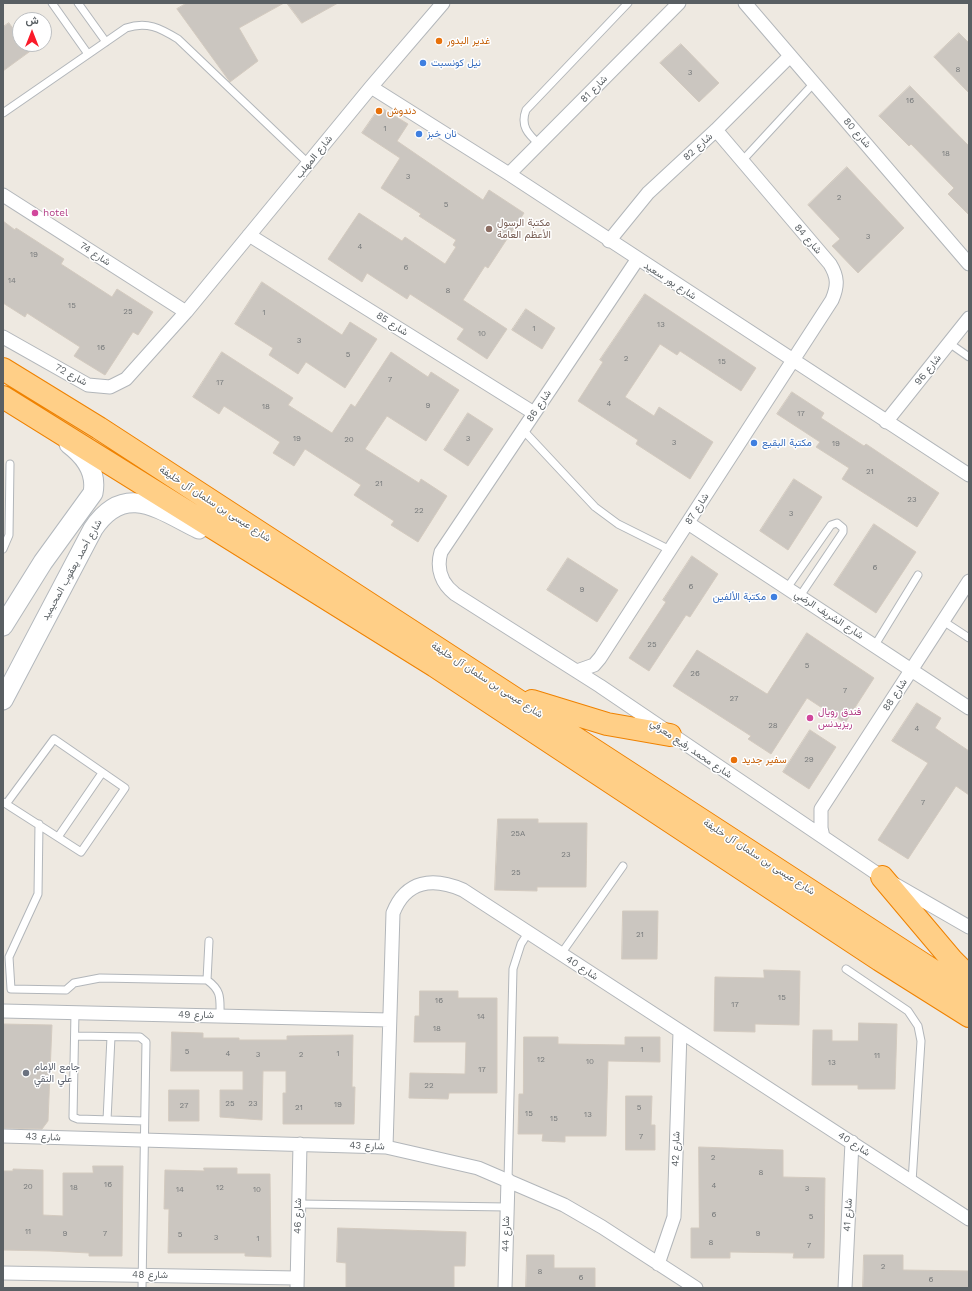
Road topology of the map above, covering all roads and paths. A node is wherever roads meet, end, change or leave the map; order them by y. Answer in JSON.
{"nodes":[{"id":1,"x":52,"y":3,"type":"edge"},
{"id":2,"x":78,"y":3,"type":"edge"},
{"id":3,"x":443,"y":3,"type":"edge"},
{"id":4,"x":628,"y":3,"type":"edge"},
{"id":5,"x":745,"y":3,"type":"edge"},
{"id":6,"x":674,"y":5,"type":"edge"},
{"id":7,"x":106,"y":42,"type":"junction"},
{"id":8,"x":88,"y":54,"type":"junction"},
{"id":9,"x":790,"y":56,"type":"junction"},
{"id":10,"x":814,"y":83,"type":"junction"},
{"id":11,"x":371,"y":87,"type":"junction"},
{"id":12,"x":3,"y":113,"type":"edge"},
{"id":13,"x":716,"y":130,"type":"junction"},
{"id":14,"x":539,"y":144,"type":"junction"},
{"id":15,"x":742,"y":161,"type":"junction"},
{"id":16,"x":309,"y":164,"type":"junction"},
{"id":17,"x":509,"y":174,"type":"junction"},
{"id":18,"x":3,"y":195,"type":"edge"},
{"id":19,"x":250,"y":236,"type":"junction"},
{"id":20,"x":609,"y":241,"type":"junction"},
{"id":21,"x":637,"y":260,"type":"junction"},
{"id":22,"x":969,"y":264,"type":"edge"},
{"id":23,"x":186,"y":312,"type":"junction"},
{"id":24,"x":969,"y":318,"type":"edge"},
{"id":25,"x":3,"y":337,"type":"edge"},
{"id":26,"x":949,"y":343,"type":"junction"},
{"id":27,"x":969,"y":357,"type":"edge"},
{"id":28,"x":794,"y":360,"type":"junction"},
{"id":29,"x":3,"y":370,"type":"edge"},
{"id":30,"x":11,"y":401,"type":"edge"},
{"id":31,"x":534,"y":413,"type":"junction"},
{"id":32,"x":886,"y":422,"type":"junction"},
{"id":33,"x":523,"y":430,"type":"junction"},
{"id":34,"x":10,"y":464,"type":"dead end"},
{"id":35,"x":969,"y":476,"type":"edge"},
{"id":36,"x":688,"y":523,"type":"junction"},
{"id":37,"x":3,"y":549,"type":"edge"},
{"id":38,"x":670,"y":550,"type":"junction"},
{"id":39,"x":441,"y":552,"type":"joint"},
{"id":40,"x":287,"y":572,"type":"junction"},
{"id":41,"x":918,"y":576,"type":"dead end"},
{"id":42,"x":31,"y":581,"type":"junction"},
{"id":43,"x":968,"y":586,"type":"edge"},
{"id":44,"x":787,"y":588,"type":"junction"},
{"id":45,"x":800,"y":596,"type":"junction"},
{"id":46,"x":56,"y":598,"type":"junction"},
{"id":47,"x":943,"y":621,"type":"junction"},
{"id":48,"x":3,"y":626,"type":"edge"},
{"id":49,"x":969,"y":638,"type":"edge"},
{"id":50,"x":875,"y":646,"type":"junction"},
{"id":51,"x":600,"y":658,"type":"junction"},
{"id":52,"x":911,"y":670,"type":"junction"},
{"id":53,"x":577,"y":671,"type":"junction"},
{"id":54,"x":600,"y":686,"type":"junction"},
{"id":55,"x":506,"y":692,"type":"junction"},
{"id":56,"x":3,"y":700,"type":"edge"},
{"id":57,"x":969,"y":708,"type":"edge"},
{"id":58,"x":670,"y":735,"type":"junction"},
{"id":59,"x":102,"y":772,"type":"junction"},
{"id":60,"x":5,"y":803,"type":"edge"},
{"id":61,"x":821,"y":809,"type":"junction"},
{"id":62,"x":794,"y":818,"type":"junction"},
{"id":63,"x":39,"y":824,"type":"junction"},
{"id":64,"x":58,"y":837,"type":"junction"},
{"id":65,"x":823,"y":837,"type":"junction"},
{"id":66,"x":624,"y":866,"type":"dead end"},
{"id":67,"x":882,"y":877,"type":"junction"},
{"id":68,"x":969,"y":927,"type":"edge"},
{"id":69,"x":528,"y":933,"type":"junction"},
{"id":70,"x":209,"y":940,"type":"dead end"},
{"id":71,"x":561,"y":954,"type":"junction"},
{"id":72,"x":880,"y":960,"type":"junction"},
{"id":73,"x":846,"y":969,"type":"dead end"},
{"id":74,"x":969,"y":977,"type":"edge"},
{"id":75,"x":207,"y":980,"type":"junction"},
{"id":76,"x":969,"y":994,"type":"edge"},
{"id":77,"x":3,"y":1010,"type":"edge"},
{"id":78,"x":75,"y":1012,"type":"junction"},
{"id":79,"x":220,"y":1016,"type":"junction"},
{"id":80,"x":969,"y":1016,"type":"edge"},
{"id":81,"x":389,"y":1020,"type":"junction"},
{"id":82,"x":969,"y":1031,"type":"edge"},
{"id":83,"x":680,"y":1032,"type":"junction"},
{"id":84,"x":75,"y":1036,"type":"junction"},
{"id":85,"x":110,"y":1037,"type":"junction"},
{"id":86,"x":107,"y":1120,"type":"junction"},
{"id":87,"x":144,"y":1121,"type":"junction"},
{"id":88,"x":3,"y":1136,"type":"edge"},
{"id":89,"x":143,"y":1140,"type":"junction"},
{"id":90,"x":852,"y":1142,"type":"junction"},
{"id":91,"x":300,"y":1144,"type":"junction"},
{"id":92,"x":386,"y":1147,"type":"junction"},
{"id":93,"x":508,"y":1180,"type":"junction"},
{"id":94,"x":912,"y":1182,"type":"junction"},
{"id":95,"x":299,"y":1204,"type":"junction"},
{"id":96,"x":507,"y":1207,"type":"junction"},
{"id":97,"x":969,"y":1219,"type":"edge"},
{"id":98,"x":658,"y":1264,"type":"junction"},
{"id":99,"x":3,"y":1273,"type":"edge"},
{"id":100,"x":142,"y":1275,"type":"junction"},
{"id":101,"x":297,"y":1283,"type":"edge"},
{"id":102,"x":142,"y":1288,"type":"edge"},
{"id":103,"x":505,"y":1288,"type":"edge"},
{"id":104,"x":696,"y":1288,"type":"edge"},
{"id":105,"x":845,"y":1288,"type":"edge"}],
"edges":[{"from":1,"to":8,"type":"lane"},
{"from":2,"to":7,"type":"lane"},
{"from":3,"to":11,"type":"street","name":"شارع المهلب"},
{"from":4,"to":14,"type":"lane"},
{"from":5,"to":9,"type":"street","name":"شارع 80"},
{"from":6,"to":14,"type":"street","name":"شارع 81"},
{"from":7,"to":8,"type":"lane"},
{"from":7,"to":16,"type":"lane"},
{"from":8,"to":12,"type":"lane"},
{"from":9,"to":10,"type":"street","name":"شارع 80"},
{"from":9,"to":13,"type":"street","name":"شارع 82"},
{"from":10,"to":15,"type":"lane"},
{"from":10,"to":22,"type":"street","name":"شارع 80"},
{"from":11,"to":16,"type":"street","name":"شارع المهلب"},
{"from":11,"to":17,"type":"street","name":"شارع بور سعيد"},
{"from":13,"to":15,"type":"street","name":"شارع 84"},
{"from":13,"to":20,"type":"street","name":"شارع 82"},
{"from":14,"to":17,"type":"street","name":"شارع 81"},
{"from":15,"to":28,"type":"street","name":"شارع 84"},
{"from":16,"to":19,"type":"street","name":"شارع المهلب"},
{"from":17,"to":20,"type":"street","name":"شارع بور سعيد"},
{"from":18,"to":23,"type":"street","name":"شارع 74"},
{"from":19,"to":23,"type":"street","name":"شارع المهلب"},
{"from":19,"to":31,"type":"street","name":"شارع 85"},
{"from":20,"to":21,"type":"street","name":"شارع بور سعيد"},
{"from":21,"to":28,"type":"street","name":"شارع بور سعيد"},
{"from":21,"to":31,"type":"street","name":"شارع 86"},
{"from":23,"to":25,"type":"street","name":"شارع 72"},
{"from":24,"to":26,"type":"street","name":"شارع 96"},
{"from":26,"to":27,"type":"lane"},
{"from":26,"to":32,"type":"street","name":"شارع 96"},
{"from":28,"to":32,"type":"street","name":"شارع بور سعيد"},
{"from":28,"to":36,"type":"street","name":"شارع 87"},
{"from":29,"to":55,"type":"highway","name":"شارع عيسى بن سلمان آل خليفة"},
{"from":30,"to":40,"type":"highway","name":"شارع عيسى بن سلمان آل خليفة"},
{"from":30,"to":42,"type":"street","name":"شارع أحمد يعقوب المحيميد"},
{"from":31,"to":33,"type":"street","name":"شارع 86"},
{"from":32,"to":35,"type":"street","name":"شارع بور سعيد"},
{"from":33,"to":38,"type":"lane"},
{"from":33,"to":39,"type":"street","name":"شارع 86"},
{"from":34,"to":37,"type":"lane"},
{"from":36,"to":38,"type":"street","name":"شارع 87"},
{"from":36,"to":44,"type":"street","name":"شارع الشريف الرضي"},
{"from":38,"to":51,"type":"street","name":"شارع 87"},
{"from":39,"to":53,"type":"street","name":"شارع محمد رفيع معرفي"},
{"from":40,"to":46,"type":"street","name":"شارع أحمد يعقوب المحيميد"},
{"from":40,"to":72,"type":"highway","name":"شارع عيسى بن سلمان آل خليفة"},
{"from":41,"to":50,"type":"lane"},
{"from":42,"to":46,"type":"street"},
{"from":42,"to":48,"type":"street","name":"شارع أحمد يعقوب المحيميد"},
{"from":43,"to":47,"type":"street","name":"شارع 88"},
{"from":44,"to":45,"type":"street","name":"شارع الشريف الرضي"},
{"from":44,"to":45,"type":"lane"},
{"from":45,"to":50,"type":"street","name":"شارع الشريف الرضي"},
{"from":46,"to":56,"type":"street","name":"شارع أحمد يعقوب المحيميد"},
{"from":47,"to":49,"type":"lane"},
{"from":47,"to":52,"type":"street","name":"شارع 88"},
{"from":50,"to":52,"type":"street","name":"شارع الشريف الرضي"},
{"from":51,"to":53,"type":"street","name":"شارع 87"},
{"from":51,"to":54,"type":"street","name":"شارع 87"},
{"from":52,"to":57,"type":"street","name":"شارع الشريف الرضي"},
{"from":52,"to":61,"type":"street","name":"شارع 88"},
{"from":53,"to":54,"type":"street","name":"شارع محمد رفيع معرفي"},
{"from":54,"to":58,"type":"street","name":"شارع محمد رفيع معرفي"},
{"from":55,"to":58,"type":"highway"},
{"from":55,"to":76,"type":"highway","name":"شارع عيسى بن سلمان آل خليفة"},
{"from":58,"to":62,"type":"street","name":"شارع محمد رفيع معرفي"},
{"from":59,"to":60,"type":"lane"},
{"from":59,"to":64,"type":"lane"},
{"from":59,"to":64,"type":"lane"},
{"from":60,"to":63,"type":"lane"},
{"from":61,"to":62,"type":"street"},
{"from":61,"to":65,"type":"street"},
{"from":62,"to":65,"type":"street","name":"شارع محمد رفيع معرفي"},
{"from":63,"to":64,"type":"lane"},
{"from":63,"to":75,"type":"lane"},
{"from":65,"to":67,"type":"street","name":"شارع محمد رفيع معرفي"},
{"from":66,"to":71,"type":"lane"},
{"from":67,"to":68,"type":"street","name":"شارع محمد رفيع معرفي"},
{"from":67,"to":74,"type":"highway"},
{"from":69,"to":71,"type":"street","name":"شارع 40"},
{"from":69,"to":81,"type":"street","name":"شارع 40"},
{"from":69,"to":93,"type":"lane"},
{"from":70,"to":75,"type":"lane"},
{"from":71,"to":83,"type":"street","name":"شارع 40"},
{"from":72,"to":80,"type":"highway","name":"شارع عيسى بن سلمان آل خليفة"},
{"from":72,"to":82,"type":"highway"},
{"from":73,"to":94,"type":"lane"},
{"from":75,"to":79,"type":"lane"},
{"from":77,"to":78,"type":"street","name":"شارع 49"},
{"from":78,"to":79,"type":"street","name":"شارع 49"},
{"from":78,"to":84,"type":"lane"},
{"from":79,"to":81,"type":"street","name":"شارع 49"},
{"from":81,"to":92,"type":"street","name":"شارع 40"},
{"from":83,"to":90,"type":"street","name":"شارع 40"},
{"from":83,"to":98,"type":"street","name":"شارع 42"},
{"from":84,"to":85,"type":"lane"},
{"from":84,"to":86,"type":"lane"},
{"from":85,"to":86,"type":"lane"},
{"from":85,"to":87,"type":"lane"},
{"from":86,"to":87,"type":"lane"},
{"from":87,"to":89,"type":"lane"},
{"from":88,"to":89,"type":"street","name":"شارع 43"},
{"from":89,"to":91,"type":"street","name":"شارع 43"},
{"from":89,"to":100,"type":"lane"},
{"from":90,"to":94,"type":"street","name":"شارع 40"},
{"from":90,"to":105,"type":"street","name":"شارع 41"},
{"from":91,"to":92,"type":"street","name":"شارع 43"},
{"from":91,"to":95,"type":"street","name":"شارع 46"},
{"from":92,"to":93,"type":"street","name":"شارع 43"},
{"from":93,"to":96,"type":"street","name":"شارع 44"},
{"from":93,"to":98,"type":"street","name":"شارع 43"},
{"from":94,"to":97,"type":"street","name":"شارع 40"},
{"from":95,"to":96,"type":"lane"},
{"from":95,"to":101,"type":"street","name":"شارع 46"},
{"from":96,"to":103,"type":"street","name":"شارع 44"},
{"from":98,"to":104,"type":"street","name":"شارع 43"},
{"from":99,"to":100,"type":"street","name":"شارع 48"},
{"from":100,"to":101,"type":"street","name":"شارع 48"},
{"from":100,"to":102,"type":"lane"}]}
